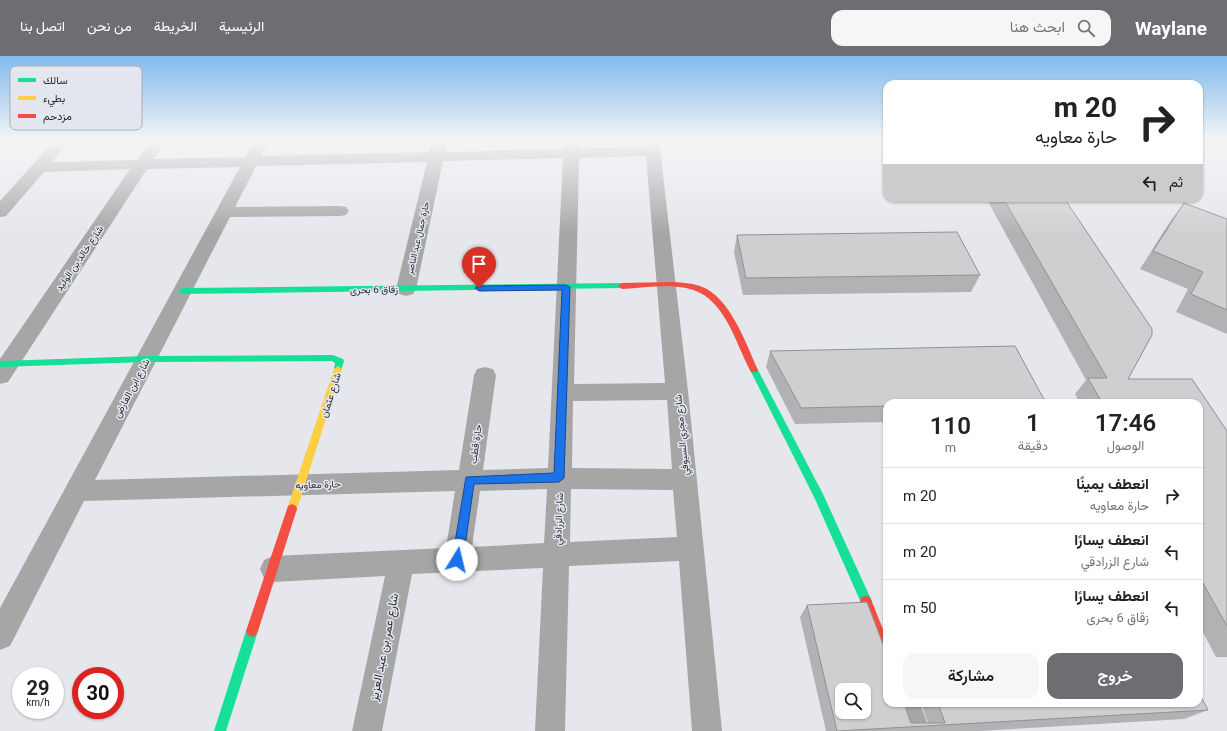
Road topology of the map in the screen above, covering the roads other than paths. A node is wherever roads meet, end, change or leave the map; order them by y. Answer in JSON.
{"nodes":[{"id":1,"x":36,"y":172,"type":"edge"},
{"id":2,"x":136,"y":172,"type":"edge"},
{"id":3,"x":245,"y":172,"type":"edge"},
{"id":4,"x":433,"y":172,"type":"edge"},
{"id":5,"x":571,"y":172,"type":"edge"},
{"id":6,"x":655,"y":172,"type":"edge"},
{"id":7,"x":340,"y":211,"type":"dead end"},
{"id":8,"x":0,"y":212,"type":"edge"},
{"id":9,"x":224,"y":212,"type":"junction"},
{"id":10,"x":667,"y":286,"type":"junction"},
{"id":11,"x":566,"y":287,"type":"junction"},
{"id":12,"x":406,"y":289,"type":"junction"},
{"id":13,"x":182,"y":291,"type":"junction"},
{"id":14,"x":146,"y":359,"type":"junction"},
{"id":15,"x":3,"y":368,"type":"edge"},
{"id":16,"x":485,"y":375,"type":"dead end"},
{"id":17,"x":677,"y":391,"type":"junction"},
{"id":18,"x":562,"y":393,"type":"junction"},
{"id":19,"x":559,"y":478,"type":"junction"},
{"id":20,"x":469,"y":480,"type":"junction"},
{"id":21,"x":684,"y":480,"type":"junction"},
{"id":22,"x":302,"y":484,"type":"junction"},
{"id":23,"x":76,"y":491,"type":"junction"},
{"id":24,"x":691,"y":548,"type":"junction"},
{"id":25,"x":556,"y":555,"type":"junction"},
{"id":26,"x":457,"y":560,"type":"junction"},
{"id":27,"x":401,"y":562,"type":"junction"},
{"id":28,"x":273,"y":569,"type":"junction"},
{"id":29,"x":0,"y":636,"type":"edge"},
{"id":30,"x":883,"y":641,"type":"edge"},
{"id":31,"x":906,"y":707,"type":"edge"},
{"id":32,"x":220,"y":731,"type":"edge"},
{"id":33,"x":367,"y":731,"type":"edge"},
{"id":34,"x":550,"y":731,"type":"edge"},
{"id":35,"x":707,"y":731,"type":"edge"},
{"id":36,"x":915,"y":731,"type":"edge"}],
"edges":[{"from":1,"to":8,"type":"street"},
{"from":2,"to":15,"type":"street","name":"شارع خالد بن الوليد"},
{"from":3,"to":9,"type":"street","name":"شارع ابن الفارض"},
{"from":4,"to":12,"type":"street","name":"حارة جمال عبد الناصر"},
{"from":5,"to":11,"type":"street","name":"شارع الزرادقي"},
{"from":6,"to":10,"type":"street","name":"شارع مجري السيوفي"},
{"from":7,"to":9,"type":"street"},
{"from":9,"to":13,"type":"street","name":"شارع ابن الفارض"},
{"from":10,"to":11,"type":"street","name":"زقاق 6 بحرى"},
{"from":10,"to":17,"type":"street","name":"شارع مجري السيوفي"},
{"from":10,"to":30,"type":"street","name":"زقاق 6 بحرى"},
{"from":11,"to":12,"type":"street","name":"زقاق 6 بحرى"},
{"from":11,"to":18,"type":"street","name":"شارع الزرادقي"},
{"from":12,"to":13,"type":"street","name":"زقاق 6 بحرى"},
{"from":13,"to":14,"type":"street","name":"شارع ابن الفارض"},
{"from":14,"to":15,"type":"street","name":"شارع عثمان"},
{"from":14,"to":22,"type":"street","name":"شارع عثمان"},
{"from":14,"to":23,"type":"street","name":"شارع ابن الفارض"},
{"from":16,"to":20,"type":"street","name":"حارة قطب"},
{"from":17,"to":18,"type":"street"},
{"from":17,"to":21,"type":"street","name":"شارع مجري السيوفي"},
{"from":18,"to":19,"type":"street","name":"شارع الزرادقي"},
{"from":19,"to":20,"type":"street","name":"حارة معاويه"},
{"from":19,"to":21,"type":"street","name":"حارة معاويه"},
{"from":19,"to":25,"type":"street","name":"شارع الزرادقي"},
{"from":20,"to":22,"type":"street","name":"حارة معاويه"},
{"from":20,"to":26,"type":"street","name":"حارة قطب"},
{"from":21,"to":24,"type":"street","name":"شارع مجري السيوفي"},
{"from":22,"to":23,"type":"street","name":"حارة معاويه"},
{"from":22,"to":28,"type":"street","name":"شارع عثمان"},
{"from":23,"to":29,"type":"street","name":"شارع ابن الفارض"},
{"from":24,"to":25,"type":"street"},
{"from":24,"to":35,"type":"street","name":"شارع مجري السيوفي"},
{"from":25,"to":26,"type":"street"},
{"from":25,"to":34,"type":"street","name":"شارع الزرادقي"},
{"from":26,"to":27,"type":"street"},
{"from":27,"to":28,"type":"street"},
{"from":27,"to":33,"type":"street","name":"شارع عمر بن عبد العزيز"},
{"from":28,"to":32,"type":"street","name":"شارع عثمان"},
{"from":31,"to":36,"type":"street"}]}
